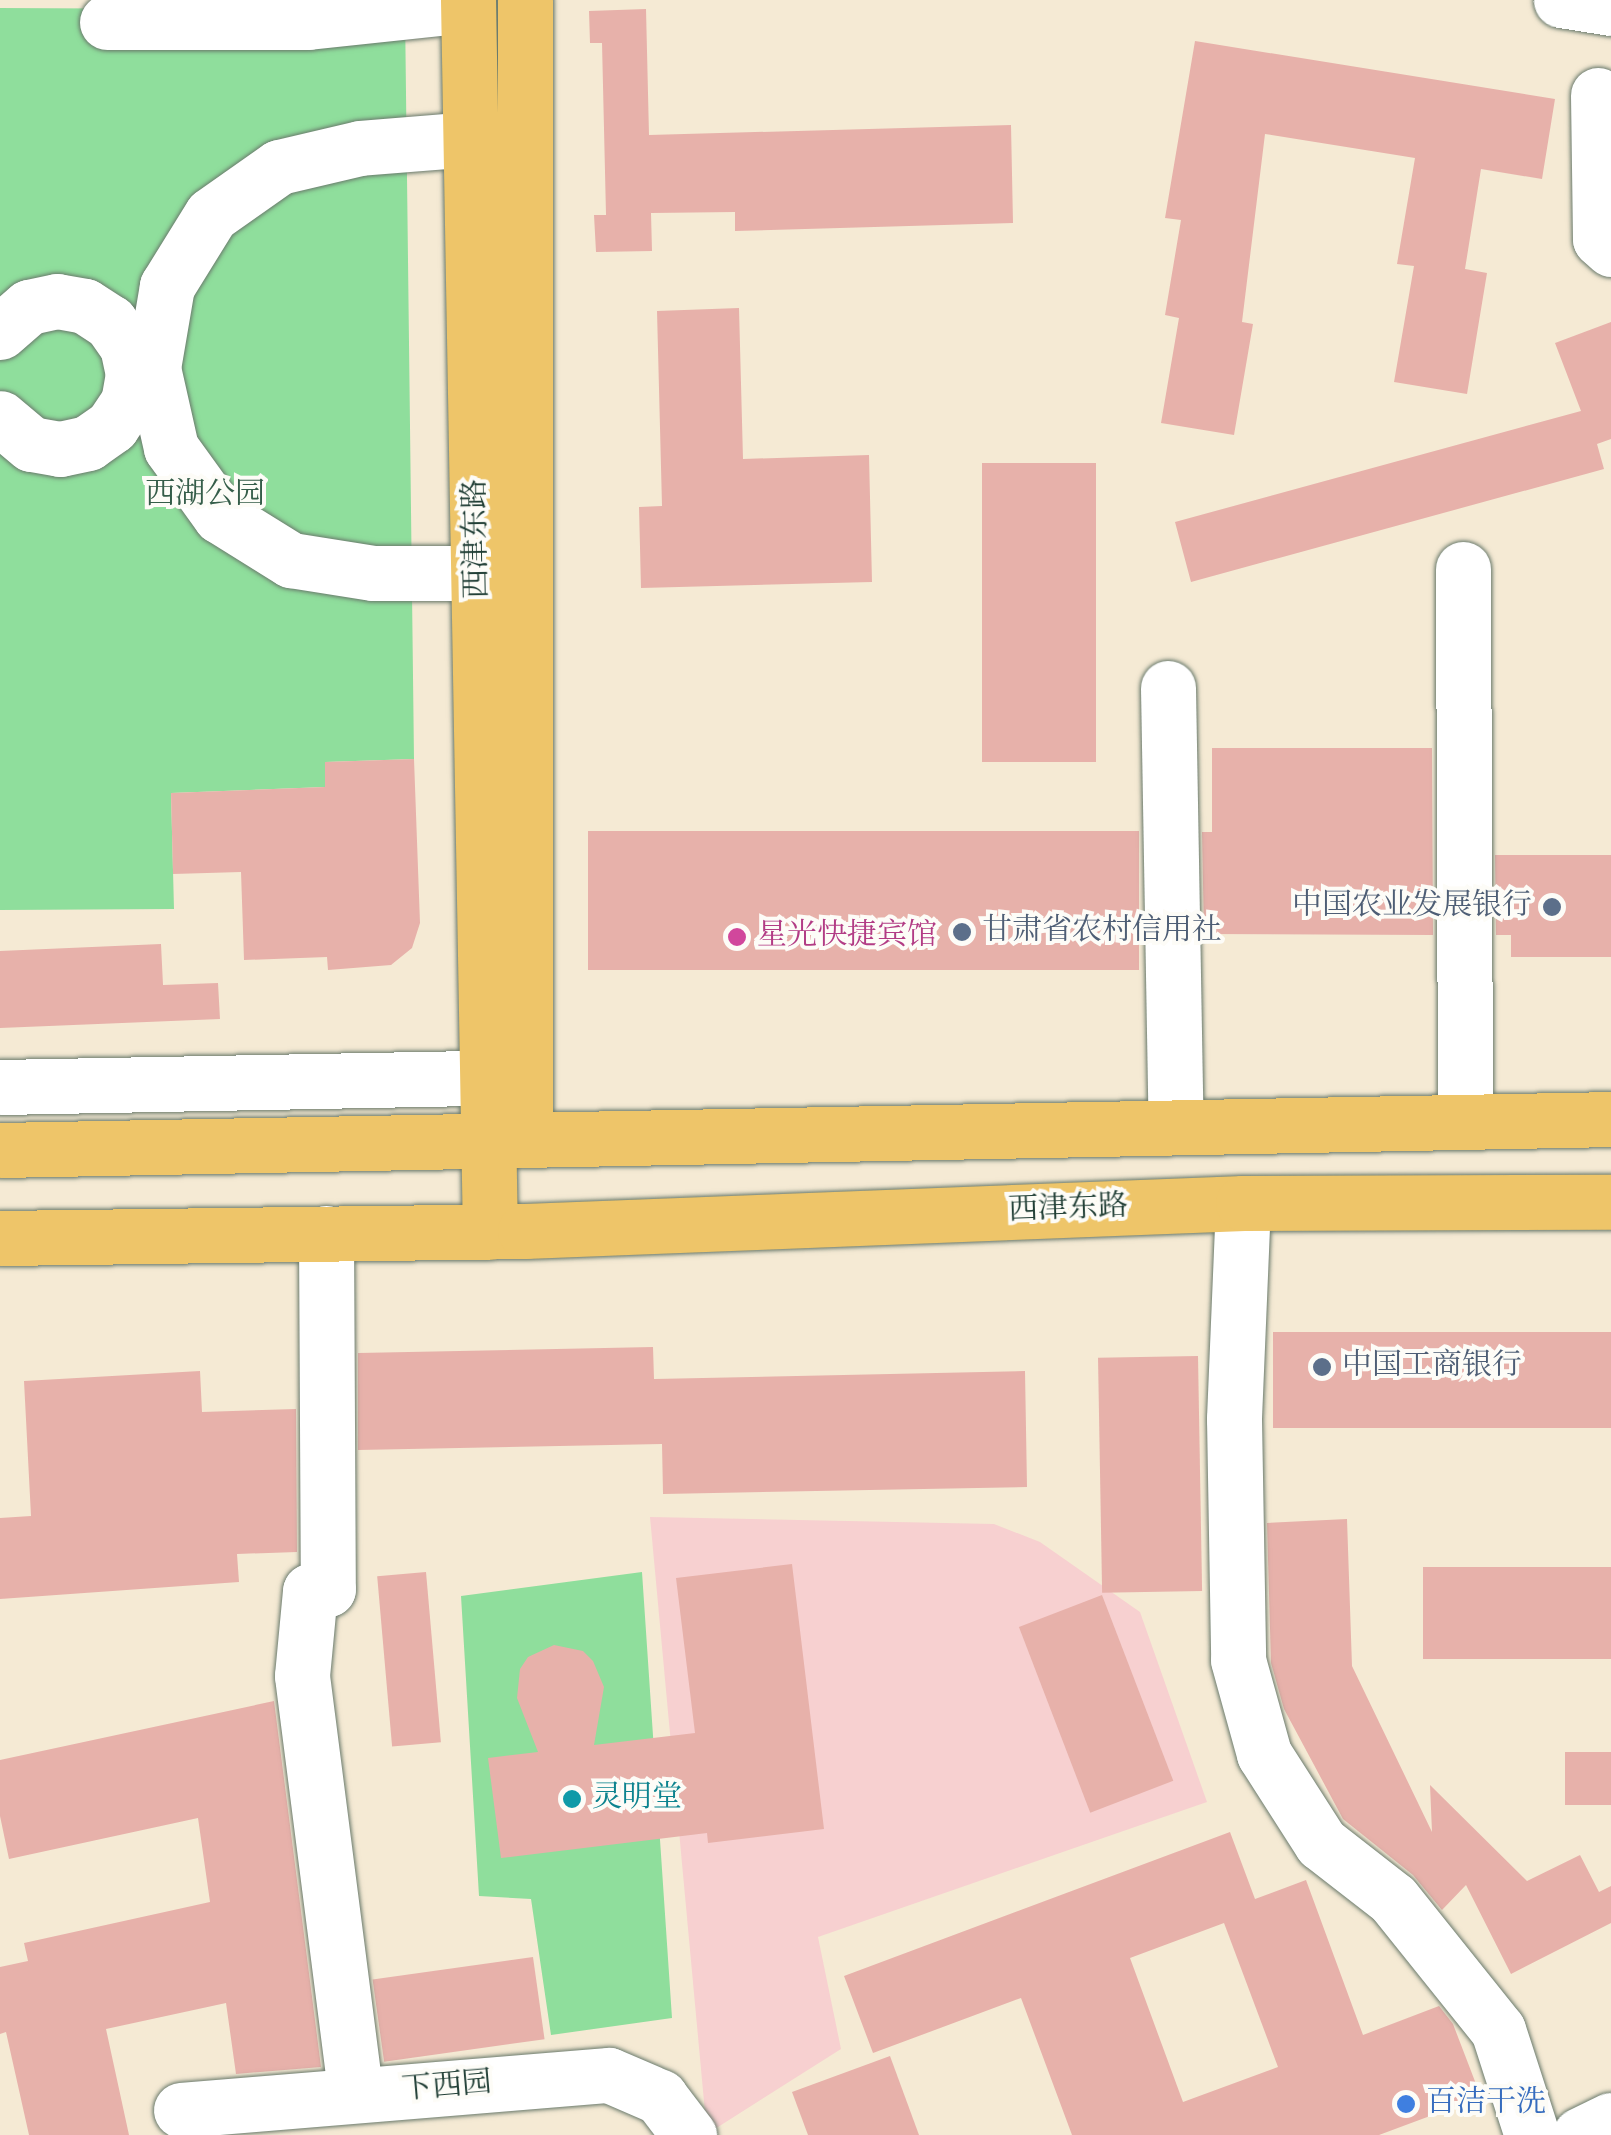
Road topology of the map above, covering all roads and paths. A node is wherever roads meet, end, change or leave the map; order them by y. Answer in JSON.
{"nodes":[{"id":1,"x":525,"y":0,"type":"edge"},
{"id":2,"x":1561,"y":0,"type":"edge"},
{"id":3,"x":468,"y":2,"type":"edge"},
{"id":4,"x":1611,"y":8,"type":"edge"},
{"id":5,"x":107,"y":22,"type":"dead end"},
{"id":6,"x":1598,"y":95,"type":"dead end"},
{"id":7,"x":470,"y":139,"type":"junction"},
{"id":8,"x":1611,"y":249,"type":"edge"},
{"id":9,"x":6,"y":320,"type":"edge"},
{"id":10,"x":143,"y":371,"type":"junction"},
{"id":11,"x":2,"y":425,"type":"edge"},
{"id":12,"x":1463,"y":569,"type":"dead end"},
{"id":13,"x":478,"y":573,"type":"junction"},
{"id":14,"x":1168,"y":688,"type":"dead end"},
{"id":15,"x":506,"y":1077,"type":"junction"},
{"id":16,"x":0,"y":1087,"type":"edge"},
{"id":17,"x":1611,"y":1119,"type":"edge"},
{"id":18,"x":1465,"y":1122,"type":"junction"},
{"id":19,"x":1176,"y":1127,"type":"junction"},
{"id":20,"x":507,"y":1140,"type":"junction"},
{"id":21,"x":0,"y":1150,"type":"edge"},
{"id":22,"x":1611,"y":1202,"type":"edge"},
{"id":23,"x":1243,"y":1203,"type":"junction"},
{"id":24,"x":507,"y":1232,"type":"junction"},
{"id":25,"x":326,"y":1233,"type":"junction"},
{"id":26,"x":0,"y":1238,"type":"edge"},
{"id":27,"x":356,"y":2096,"type":"junction"},
{"id":28,"x":181,"y":2110,"type":"dead end"},
{"id":29,"x":1611,"y":2120,"type":"edge"},
{"id":30,"x":689,"y":2135,"type":"edge"},
{"id":31,"x":1532,"y":2135,"type":"edge"},
{"id":32,"x":1580,"y":2135,"type":"edge"}],
"edges":[{"from":1,"to":15,"type":"main road","name":"西津东路"},
{"from":2,"to":4,"type":"street"},
{"from":3,"to":5,"type":"street"},
{"from":3,"to":7,"type":"main road","name":"西津东路"},
{"from":6,"to":8,"type":"street"},
{"from":7,"to":10,"type":"street"},
{"from":7,"to":13,"type":"main road","name":"西津东路"},
{"from":9,"to":10,"type":"street"},
{"from":10,"to":11,"type":"street"},
{"from":10,"to":13,"type":"street"},
{"from":12,"to":18,"type":"street"},
{"from":13,"to":15,"type":"main road","name":"西津东路"},
{"from":14,"to":19,"type":"street"},
{"from":15,"to":16,"type":"street"},
{"from":15,"to":20,"type":"main road","name":"西津东路"},
{"from":17,"to":18,"type":"main road"},
{"from":18,"to":19,"type":"main road"},
{"from":19,"to":20,"type":"main road"},
{"from":20,"to":21,"type":"main road"},
{"from":20,"to":24,"type":"main road","name":"西津东路"},
{"from":22,"to":23,"type":"main road","name":"西津东路"},
{"from":23,"to":24,"type":"main road","name":"西津东路"},
{"from":23,"to":31,"type":"street"},
{"from":24,"to":25,"type":"main road","name":"西津东路"},
{"from":25,"to":26,"type":"main road","name":"西津东路"},
{"from":25,"to":27,"type":"street"},
{"from":27,"to":28,"type":"street","name":"下西园"},
{"from":27,"to":30,"type":"street","name":"下西园"},
{"from":29,"to":32,"type":"street"}]}
